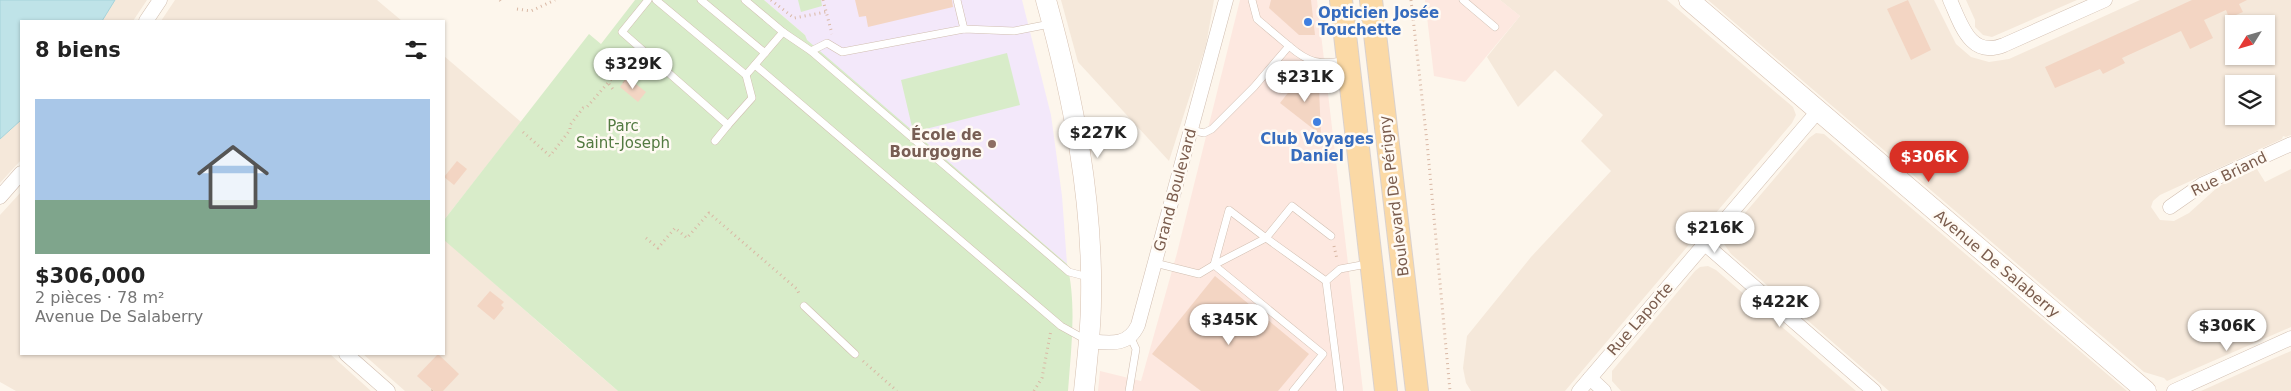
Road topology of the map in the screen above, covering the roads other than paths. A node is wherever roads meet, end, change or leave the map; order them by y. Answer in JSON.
{"nodes":[{"id":1,"x":160,"y":0,"type":"edge"},
{"id":2,"x":648,"y":0,"type":"edge"},
{"id":3,"x":656,"y":0,"type":"edge"},
{"id":4,"x":701,"y":0,"type":"edge"},
{"id":5,"x":745,"y":0,"type":"edge"},
{"id":6,"x":957,"y":0,"type":"edge"},
{"id":7,"x":1046,"y":0,"type":"edge"},
{"id":8,"x":1226,"y":0,"type":"edge"},
{"id":9,"x":1252,"y":0,"type":"edge"},
{"id":10,"x":1341,"y":0,"type":"edge"},
{"id":11,"x":1371,"y":0,"type":"edge"},
{"id":12,"x":1463,"y":0,"type":"edge"},
{"id":13,"x":1690,"y":0,"type":"edge"},
{"id":14,"x":1950,"y":0,"type":"edge"},
{"id":15,"x":2105,"y":0,"type":"edge"},
{"id":16,"x":147,"y":20,"type":"edge"},
{"id":17,"x":1053,"y":23,"type":"junction"},
{"id":18,"x":1495,"y":27,"type":"dead end"},
{"id":19,"x":964,"y":29,"type":"junction"},
{"id":20,"x":783,"y":32,"type":"junction"},
{"id":21,"x":1289,"y":46,"type":"junction"},
{"id":22,"x":811,"y":51,"type":"junction"},
{"id":23,"x":765,"y":53,"type":"junction"},
{"id":24,"x":1348,"y":61,"type":"junction"},
{"id":25,"x":755,"y":65,"type":"junction"},
{"id":26,"x":746,"y":75,"type":"junction"},
{"id":27,"x":1818,"y":111,"type":"junction"},
{"id":28,"x":728,"y":125,"type":"junction"},
{"id":29,"x":1191,"y":130,"type":"junction"},
{"id":30,"x":715,"y":141,"type":"dead end"},
{"id":31,"x":2291,"y":144,"type":"edge"},
{"id":32,"x":20,"y":174,"type":"edge"},
{"id":33,"x":0,"y":197,"type":"edge"},
{"id":34,"x":2170,"y":207,"type":"dead end"},
{"id":35,"x":1331,"y":236,"type":"road end"},
{"id":36,"x":1266,"y":238,"type":"junction"},
{"id":37,"x":1704,"y":244,"type":"junction"},
{"id":38,"x":1155,"y":263,"type":"junction"},
{"id":39,"x":1371,"y":264,"type":"junction"},
{"id":40,"x":1214,"y":265,"type":"junction"},
{"id":41,"x":1091,"y":277,"type":"junction"},
{"id":42,"x":1326,"y":281,"type":"junction"},
{"id":43,"x":804,"y":306,"type":"road end"},
{"id":44,"x":1130,"y":336,"type":"junction"},
{"id":45,"x":2291,"y":338,"type":"edge"},
{"id":46,"x":1088,"y":341,"type":"junction"},
{"id":47,"x":1335,"y":353,"type":"junction"},
{"id":48,"x":855,"y":354,"type":"road end"},
{"id":49,"x":1324,"y":354,"type":"junction"},
{"id":50,"x":347,"y":355,"type":"edge"},
{"id":51,"x":1590,"y":378,"type":"junction"},
{"id":52,"x":388,"y":391,"type":"edge"},
{"id":53,"x":1084,"y":391,"type":"edge"},
{"id":54,"x":1129,"y":391,"type":"edge"},
{"id":55,"x":1293,"y":391,"type":"edge"},
{"id":56,"x":1340,"y":391,"type":"edge"},
{"id":57,"x":1386,"y":391,"type":"edge"},
{"id":58,"x":1417,"y":391,"type":"edge"},
{"id":59,"x":1579,"y":391,"type":"edge"},
{"id":60,"x":1604,"y":391,"type":"edge"},
{"id":61,"x":1874,"y":391,"type":"edge"},
{"id":62,"x":2146,"y":391,"type":"edge"},
{"id":63,"x":2174,"y":391,"type":"edge"}],
"edges":[{"from":1,"to":16,"type":"street"},
{"from":2,"to":28,"type":"lane"},
{"from":3,"to":26,"type":"lane"},
{"from":4,"to":23,"type":"lane"},
{"from":5,"to":20,"type":"lane"},
{"from":6,"to":19,"type":"lane"},
{"from":7,"to":17,"type":"street"},
{"from":8,"to":29,"type":"street","name":"Grand Boulevard"},
{"from":9,"to":21,"type":"lane"},
{"from":10,"to":24,"type":"main road","name":"Boulevard De Périgny"},
{"from":11,"to":58,"type":"main road","name":"Boulevard De Périgny"},
{"from":12,"to":18,"type":"lane"},
{"from":13,"to":27,"type":"street","name":"Avenue De Salaberry"},
{"from":14,"to":15,"type":"street"},
{"from":17,"to":19,"type":"lane"},
{"from":17,"to":41,"type":"street"},
{"from":19,"to":22,"type":"lane"},
{"from":20,"to":22,"type":"lane"},
{"from":20,"to":23,"type":"lane"},
{"from":21,"to":24,"type":"lane"},
{"from":21,"to":29,"type":"lane"},
{"from":22,"to":41,"type":"lane"},
{"from":23,"to":25,"type":"lane"},
{"from":24,"to":39,"type":"main road","name":"Boulevard De Périgny"},
{"from":25,"to":26,"type":"lane"},
{"from":25,"to":46,"type":"lane"},
{"from":26,"to":28,"type":"lane"},
{"from":27,"to":37,"type":"street","name":"Rue Laporte"},
{"from":27,"to":62,"type":"street","name":"Avenue De Salaberry"},
{"from":28,"to":30,"type":"lane"},
{"from":29,"to":38,"type":"street","name":"Grand Boulevard"},
{"from":31,"to":34,"type":"street","name":"Rue Briand"},
{"from":32,"to":33,"type":"street"},
{"from":35,"to":36,"type":"lane"},
{"from":36,"to":40,"type":"lane"},
{"from":36,"to":40,"type":"lane"},
{"from":36,"to":42,"type":"lane"},
{"from":37,"to":51,"type":"street","name":"Rue Laporte"},
{"from":37,"to":61,"type":"street"},
{"from":38,"to":40,"type":"lane"},
{"from":38,"to":44,"type":"street","name":"Grand Boulevard"},
{"from":39,"to":42,"type":"lane"},
{"from":39,"to":57,"type":"main road","name":"Boulevard De Périgny"},
{"from":40,"to":49,"type":"lane"},
{"from":41,"to":46,"type":"street"},
{"from":42,"to":47,"type":"lane"},
{"from":43,"to":48,"type":"lane"},
{"from":44,"to":46,"type":"street"},
{"from":44,"to":54,"type":"lane"},
{"from":45,"to":63,"type":"street"},
{"from":46,"to":53,"type":"street"},
{"from":47,"to":49,"type":"lane"},
{"from":47,"to":56,"type":"lane"},
{"from":49,"to":55,"type":"lane"},
{"from":50,"to":52,"type":"street"},
{"from":51,"to":59,"type":"street","name":"Rue Laporte"},
{"from":51,"to":60,"type":"street"}]}
